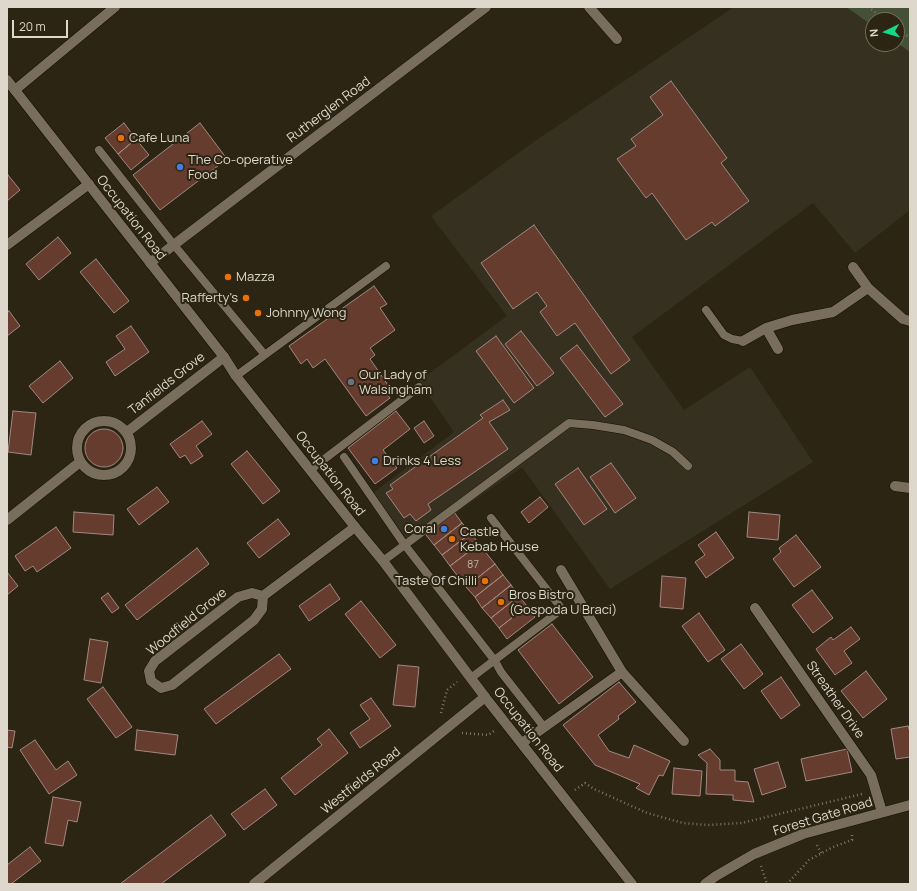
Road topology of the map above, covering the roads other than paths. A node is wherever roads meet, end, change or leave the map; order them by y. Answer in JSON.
{"nodes":[{"id":1,"x":115,"y":7,"type":"edge"},
{"id":2,"x":486,"y":7,"type":"edge"},
{"id":3,"x":589,"y":7,"type":"edge"},
{"id":4,"x":617,"y":40,"type":"dead end"},
{"id":5,"x":7,"y":80,"type":"edge"},
{"id":6,"x":15,"y":90,"type":"junction"},
{"id":7,"x":99,"y":150,"type":"dead end"},
{"id":8,"x":88,"y":184,"type":"junction"},
{"id":9,"x":7,"y":245,"type":"edge"},
{"id":10,"x":174,"y":245,"type":"junction"},
{"id":11,"x":150,"y":263,"type":"junction"},
{"id":12,"x":386,"y":266,"type":"dead end"},
{"id":13,"x":853,"y":267,"type":"dead end"},
{"id":14,"x":868,"y":288,"type":"junction"},
{"id":15,"x":706,"y":310,"type":"dead end"},
{"id":16,"x":910,"y":321,"type":"edge"},
{"id":17,"x":766,"y":328,"type":"junction"},
{"id":18,"x":743,"y":341,"type":"joint"},
{"id":19,"x":778,"y":349,"type":"dead end"},
{"id":20,"x":265,"y":355,"type":"junction"},
{"id":21,"x":224,"y":357,"type":"junction"},
{"id":22,"x":236,"y":376,"type":"junction"},
{"id":23,"x":419,"y":387,"type":"dead end"},
{"id":24,"x":126,"y":432,"type":"junction"},
{"id":25,"x":344,"y":457,"type":"dead end"},
{"id":26,"x":80,"y":462,"type":"junction"},
{"id":27,"x":688,"y":466,"type":"dead end"},
{"id":28,"x":310,"y":470,"type":"junction"},
{"id":29,"x":895,"y":486,"type":"dead end"},
{"id":30,"x":910,"y":488,"type":"edge"},
{"id":31,"x":491,"y":518,"type":"dead end"},
{"id":32,"x":7,"y":520,"type":"edge"},
{"id":33,"x":355,"y":527,"type":"junction"},
{"id":34,"x":404,"y":544,"type":"junction"},
{"id":35,"x":383,"y":560,"type":"junction"},
{"id":36,"x":561,"y":570,"type":"dead end"},
{"id":37,"x":263,"y":596,"type":"junction"},
{"id":38,"x":755,"y":608,"type":"dead end"},
{"id":39,"x":495,"y":660,"type":"junction"},
{"id":40,"x":622,"y":672,"type":"junction"},
{"id":41,"x":471,"y":678,"type":"junction"},
{"id":42,"x":485,"y":697,"type":"junction"},
{"id":43,"x":544,"y":727,"type":"junction"},
{"id":44,"x":684,"y":741,"type":"dead end"},
{"id":45,"x":522,"y":743,"type":"junction"},
{"id":46,"x":910,"y":806,"type":"edge"},
{"id":47,"x":882,"y":812,"type":"junction"},
{"id":48,"x":254,"y":884,"type":"edge"},
{"id":49,"x":632,"y":884,"type":"edge"},
{"id":50,"x":705,"y":884,"type":"edge"}],
"edges":[{"from":1,"to":6,"type":"street"},
{"from":2,"to":10,"type":"street","name":"Rutherglen Road"},
{"from":3,"to":4,"type":"street"},
{"from":5,"to":6,"type":"street","name":"Occupation Road"},
{"from":6,"to":8,"type":"street","name":"Occupation Road"},
{"from":7,"to":10,"type":"lane"},
{"from":8,"to":9,"type":"street"},
{"from":8,"to":11,"type":"street","name":"Occupation Road"},
{"from":10,"to":11,"type":"street","name":"Rutherglen Road"},
{"from":10,"to":20,"type":"lane"},
{"from":11,"to":21,"type":"street","name":"Occupation Road"},
{"from":12,"to":20,"type":"lane"},
{"from":13,"to":14,"type":"street"},
{"from":14,"to":16,"type":"street"},
{"from":14,"to":17,"type":"street"},
{"from":15,"to":18,"type":"lane"},
{"from":17,"to":18,"type":"street"},
{"from":17,"to":19,"type":"street"},
{"from":20,"to":22,"type":"lane"},
{"from":21,"to":22,"type":"street","name":"Occupation Road"},
{"from":21,"to":24,"type":"street","name":"Tanfields Grove"},
{"from":22,"to":28,"type":"street","name":"Occupation Road"},
{"from":23,"to":28,"type":"lane"},
{"from":24,"to":26,"type":"street","name":"Tanfields Grove"},
{"from":24,"to":26,"type":"street","name":"Tanfields Grove"},
{"from":25,"to":34,"type":"lane"},
{"from":26,"to":32,"type":"street"},
{"from":27,"to":34,"type":"lane"},
{"from":28,"to":33,"type":"street","name":"Occupation Road"},
{"from":29,"to":30,"type":"street"},
{"from":31,"to":39,"type":"lane"},
{"from":33,"to":35,"type":"street","name":"Occupation Road"},
{"from":33,"to":37,"type":"street"},
{"from":34,"to":35,"type":"lane"},
{"from":34,"to":39,"type":"lane"},
{"from":35,"to":41,"type":"street","name":"Occupation Road"},
{"from":36,"to":40,"type":"street"},
{"from":37,"to":37,"type":"street","name":"Woodfield Grove"},
{"from":38,"to":47,"type":"street","name":"Streather Drive"},
{"from":39,"to":41,"type":"lane"},
{"from":39,"to":43,"type":"lane"},
{"from":40,"to":43,"type":"street"},
{"from":40,"to":44,"type":"street"},
{"from":41,"to":42,"type":"street","name":"Occupation Road"},
{"from":42,"to":45,"type":"street","name":"Occupation Road"},
{"from":42,"to":48,"type":"street","name":"Westfields Road"},
{"from":43,"to":45,"type":"street"},
{"from":45,"to":49,"type":"street","name":"Occupation Road"},
{"from":46,"to":47,"type":"street","name":"Forest Gate Road"},
{"from":47,"to":50,"type":"street","name":"Forest Gate Road"}]}
